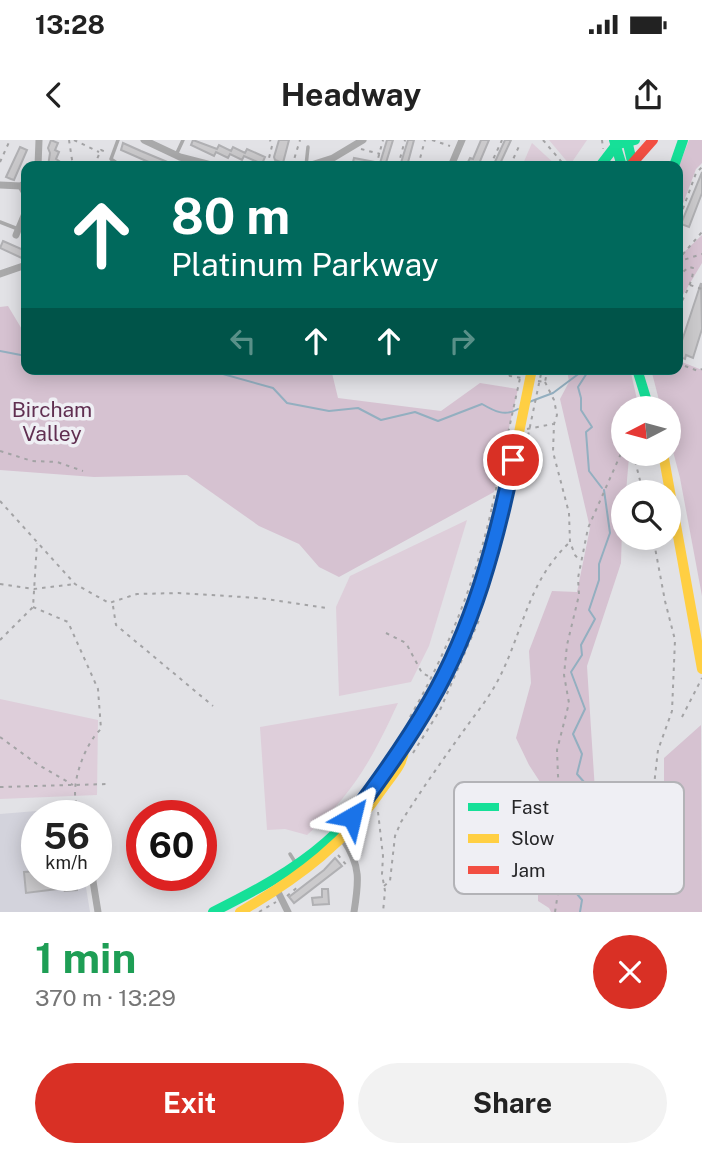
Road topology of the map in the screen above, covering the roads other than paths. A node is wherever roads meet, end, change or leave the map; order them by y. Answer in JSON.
{"nodes":[{"id":1,"x":39,"y":140,"type":"edge"},
{"id":2,"x":118,"y":140,"type":"edge"},
{"id":3,"x":144,"y":140,"type":"edge"},
{"id":4,"x":183,"y":140,"type":"edge"},
{"id":5,"x":363,"y":140,"type":"edge"},
{"id":6,"x":462,"y":140,"type":"edge"},
{"id":7,"x":653,"y":140,"type":"edge"},
{"id":8,"x":683,"y":140,"type":"edge"},
{"id":9,"x":623,"y":141,"type":"edge"},
{"id":10,"x":308,"y":148,"type":"dead end"},
{"id":11,"x":176,"y":155,"type":"junction"},
{"id":12,"x":38,"y":161,"type":"edge"},
{"id":13,"x":112,"y":161,"type":"edge"},
{"id":14,"x":197,"y":161,"type":"edge"},
{"id":15,"x":311,"y":161,"type":"edge"},
{"id":16,"x":323,"y":161,"type":"edge"},
{"id":17,"x":453,"y":161,"type":"edge"},
{"id":18,"x":605,"y":161,"type":"edge"},
{"id":19,"x":629,"y":161,"type":"edge"},
{"id":20,"x":634,"y":161,"type":"edge"},
{"id":21,"x":676,"y":161,"type":"edge"},
{"id":22,"x":21,"y":184,"type":"edge"},
{"id":23,"x":0,"y":185,"type":"edge"},
{"id":24,"x":0,"y":222,"type":"edge"},
{"id":25,"x":21,"y":223,"type":"edge"},
{"id":26,"x":17,"y":232,"type":"joint"},
{"id":27,"x":21,"y":267,"type":"edge"},
{"id":28,"x":0,"y":274,"type":"edge"},
{"id":29,"x":530,"y":375,"type":"edge"},
{"id":30,"x":639,"y":375,"type":"edge"},
{"id":31,"x":645,"y":396,"type":"edge"},
{"id":32,"x":665,"y":466,"type":"edge"},
{"id":33,"x":702,"y":669,"type":"edge"},
{"id":34,"x":404,"y":747,"type":"junction"},
{"id":35,"x":343,"y":839,"type":"junction"},
{"id":36,"x":277,"y":890,"type":"junction"},
{"id":37,"x":95,"y":891,"type":"edge"},
{"id":38,"x":237,"y":903,"type":"edge"},
{"id":39,"x":98,"y":912,"type":"edge"},
{"id":40,"x":213,"y":912,"type":"edge"},
{"id":41,"x":288,"y":912,"type":"edge"},
{"id":42,"x":354,"y":912,"type":"edge"}],
"edges":[{"from":1,"to":12,"type":"street"},
{"from":2,"to":13,"type":"lane"},
{"from":3,"to":11,"type":"street"},
{"from":4,"to":11,"type":"lane"},
{"from":5,"to":16,"type":"street"},
{"from":6,"to":17,"type":"street"},
{"from":7,"to":20,"type":"main road"},
{"from":8,"to":21,"type":"main road"},
{"from":9,"to":18,"type":"main road"},
{"from":9,"to":19,"type":"main road"},
{"from":10,"to":15,"type":"lane"},
{"from":11,"to":14,"type":"street"},
{"from":22,"to":23,"type":"street"},
{"from":24,"to":26,"type":"lane"},
{"from":25,"to":26,"type":"street"},
{"from":27,"to":28,"type":"street"},
{"from":29,"to":34,"type":"main road","bridge":true},
{"from":30,"to":31,"type":"main road"},
{"from":32,"to":33,"type":"main road"},
{"from":34,"to":35,"type":"main road"},
{"from":34,"to":38,"type":"main road"},
{"from":35,"to":36,"type":"main road"},
{"from":35,"to":42,"type":"street"},
{"from":36,"to":38,"type":"main road"},
{"from":36,"to":41,"type":"street"},
{"from":37,"to":39,"type":"street"},
{"from":38,"to":40,"type":"main road"}]}
